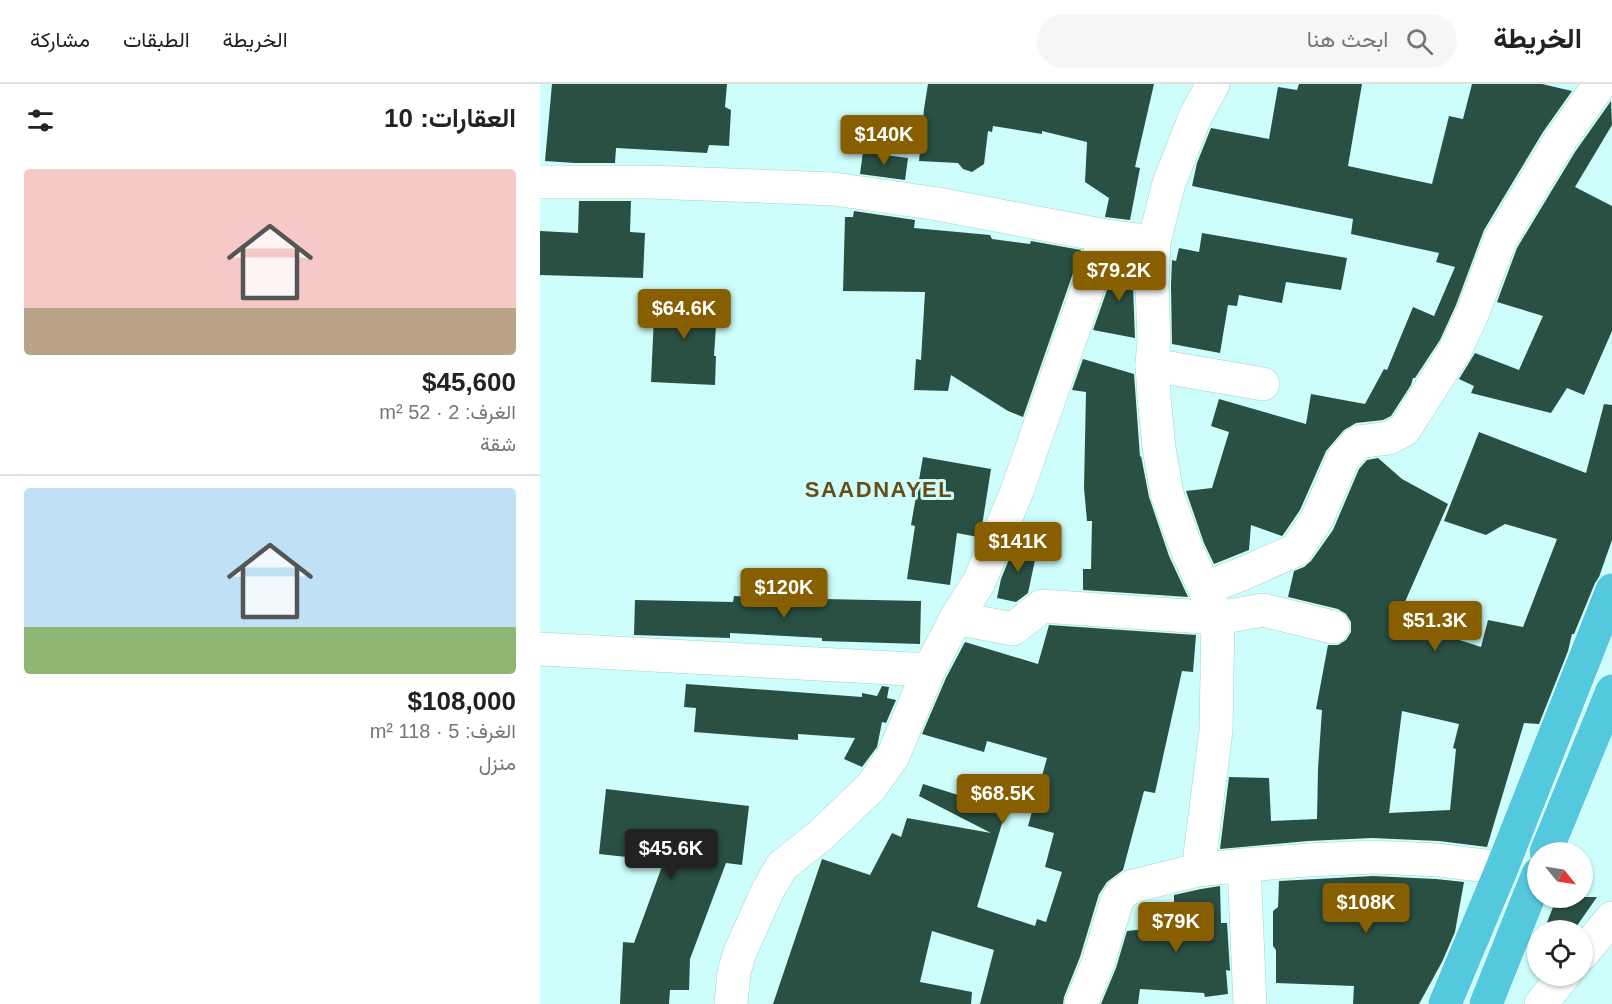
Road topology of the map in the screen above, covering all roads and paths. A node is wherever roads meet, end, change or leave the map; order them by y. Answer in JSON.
{"nodes":[{"id":1,"x":1213,"y":84,"type":"edge"},
{"id":2,"x":1600,"y":84,"type":"edge"},
{"id":3,"x":540,"y":182,"type":"edge"},
{"id":4,"x":1106,"y":236,"type":"junction"},
{"id":5,"x":1154,"y":242,"type":"junction"},
{"id":6,"x":1152,"y":365,"type":"junction"},
{"id":7,"x":1263,"y":384,"type":"dead end"},
{"id":8,"x":1205,"y":588,"type":"junction"},
{"id":9,"x":1612,"y":590,"type":"edge"},
{"id":10,"x":956,"y":618,"type":"junction"},
{"id":11,"x":1218,"y":618,"type":"junction"},
{"id":12,"x":1332,"y":627,"type":"dead end"},
{"id":13,"x":540,"y":649,"type":"edge"},
{"id":14,"x":928,"y":670,"type":"junction"},
{"id":15,"x":1612,"y":691,"type":"edge"},
{"id":16,"x":1550,"y":842,"type":"edge"},
{"id":17,"x":1244,"y":866,"type":"junction"},
{"id":18,"x":1502,"y":868,"type":"junction"},
{"id":19,"x":1198,"y":870,"type":"junction"},
{"id":20,"x":1527,"y":902,"type":"edge"},
{"id":21,"x":1612,"y":918,"type":"edge"},
{"id":22,"x":1593,"y":941,"type":"edge"},
{"id":23,"x":1555,"y":986,"type":"edge"},
{"id":24,"x":731,"y":1004,"type":"edge"},
{"id":25,"x":1081,"y":1004,"type":"edge"},
{"id":26,"x":1250,"y":1004,"type":"edge"},
{"id":27,"x":1446,"y":1004,"type":"edge"},
{"id":28,"x":1486,"y":1004,"type":"edge"},
{"id":29,"x":1541,"y":1004,"type":"edge"}],
"edges":[{"from":1,"to":5,"type":"street"},
{"from":2,"to":8,"type":"street"},
{"from":3,"to":4,"type":"street"},
{"from":4,"to":5,"type":"street"},
{"from":4,"to":10,"type":"street"},
{"from":5,"to":6,"type":"street"},
{"from":6,"to":7,"type":"street"},
{"from":6,"to":8,"type":"street"},
{"from":8,"to":11,"type":"street"},
{"from":9,"to":18,"type":"highway"},
{"from":10,"to":11,"type":"street"},
{"from":10,"to":14,"type":"street"},
{"from":11,"to":12,"type":"street"},
{"from":11,"to":19,"type":"street"},
{"from":13,"to":14,"type":"street"},
{"from":14,"to":24,"type":"street"},
{"from":15,"to":16,"type":"highway"},
{"from":17,"to":18,"type":"street"},
{"from":17,"to":19,"type":"street"},
{"from":17,"to":26,"type":"street"},
{"from":18,"to":27,"type":"highway"},
{"from":19,"to":25,"type":"street"},
{"from":20,"to":28,"type":"highway"},
{"from":21,"to":22,"type":"street"},
{"from":23,"to":29,"type":"street"}]}
